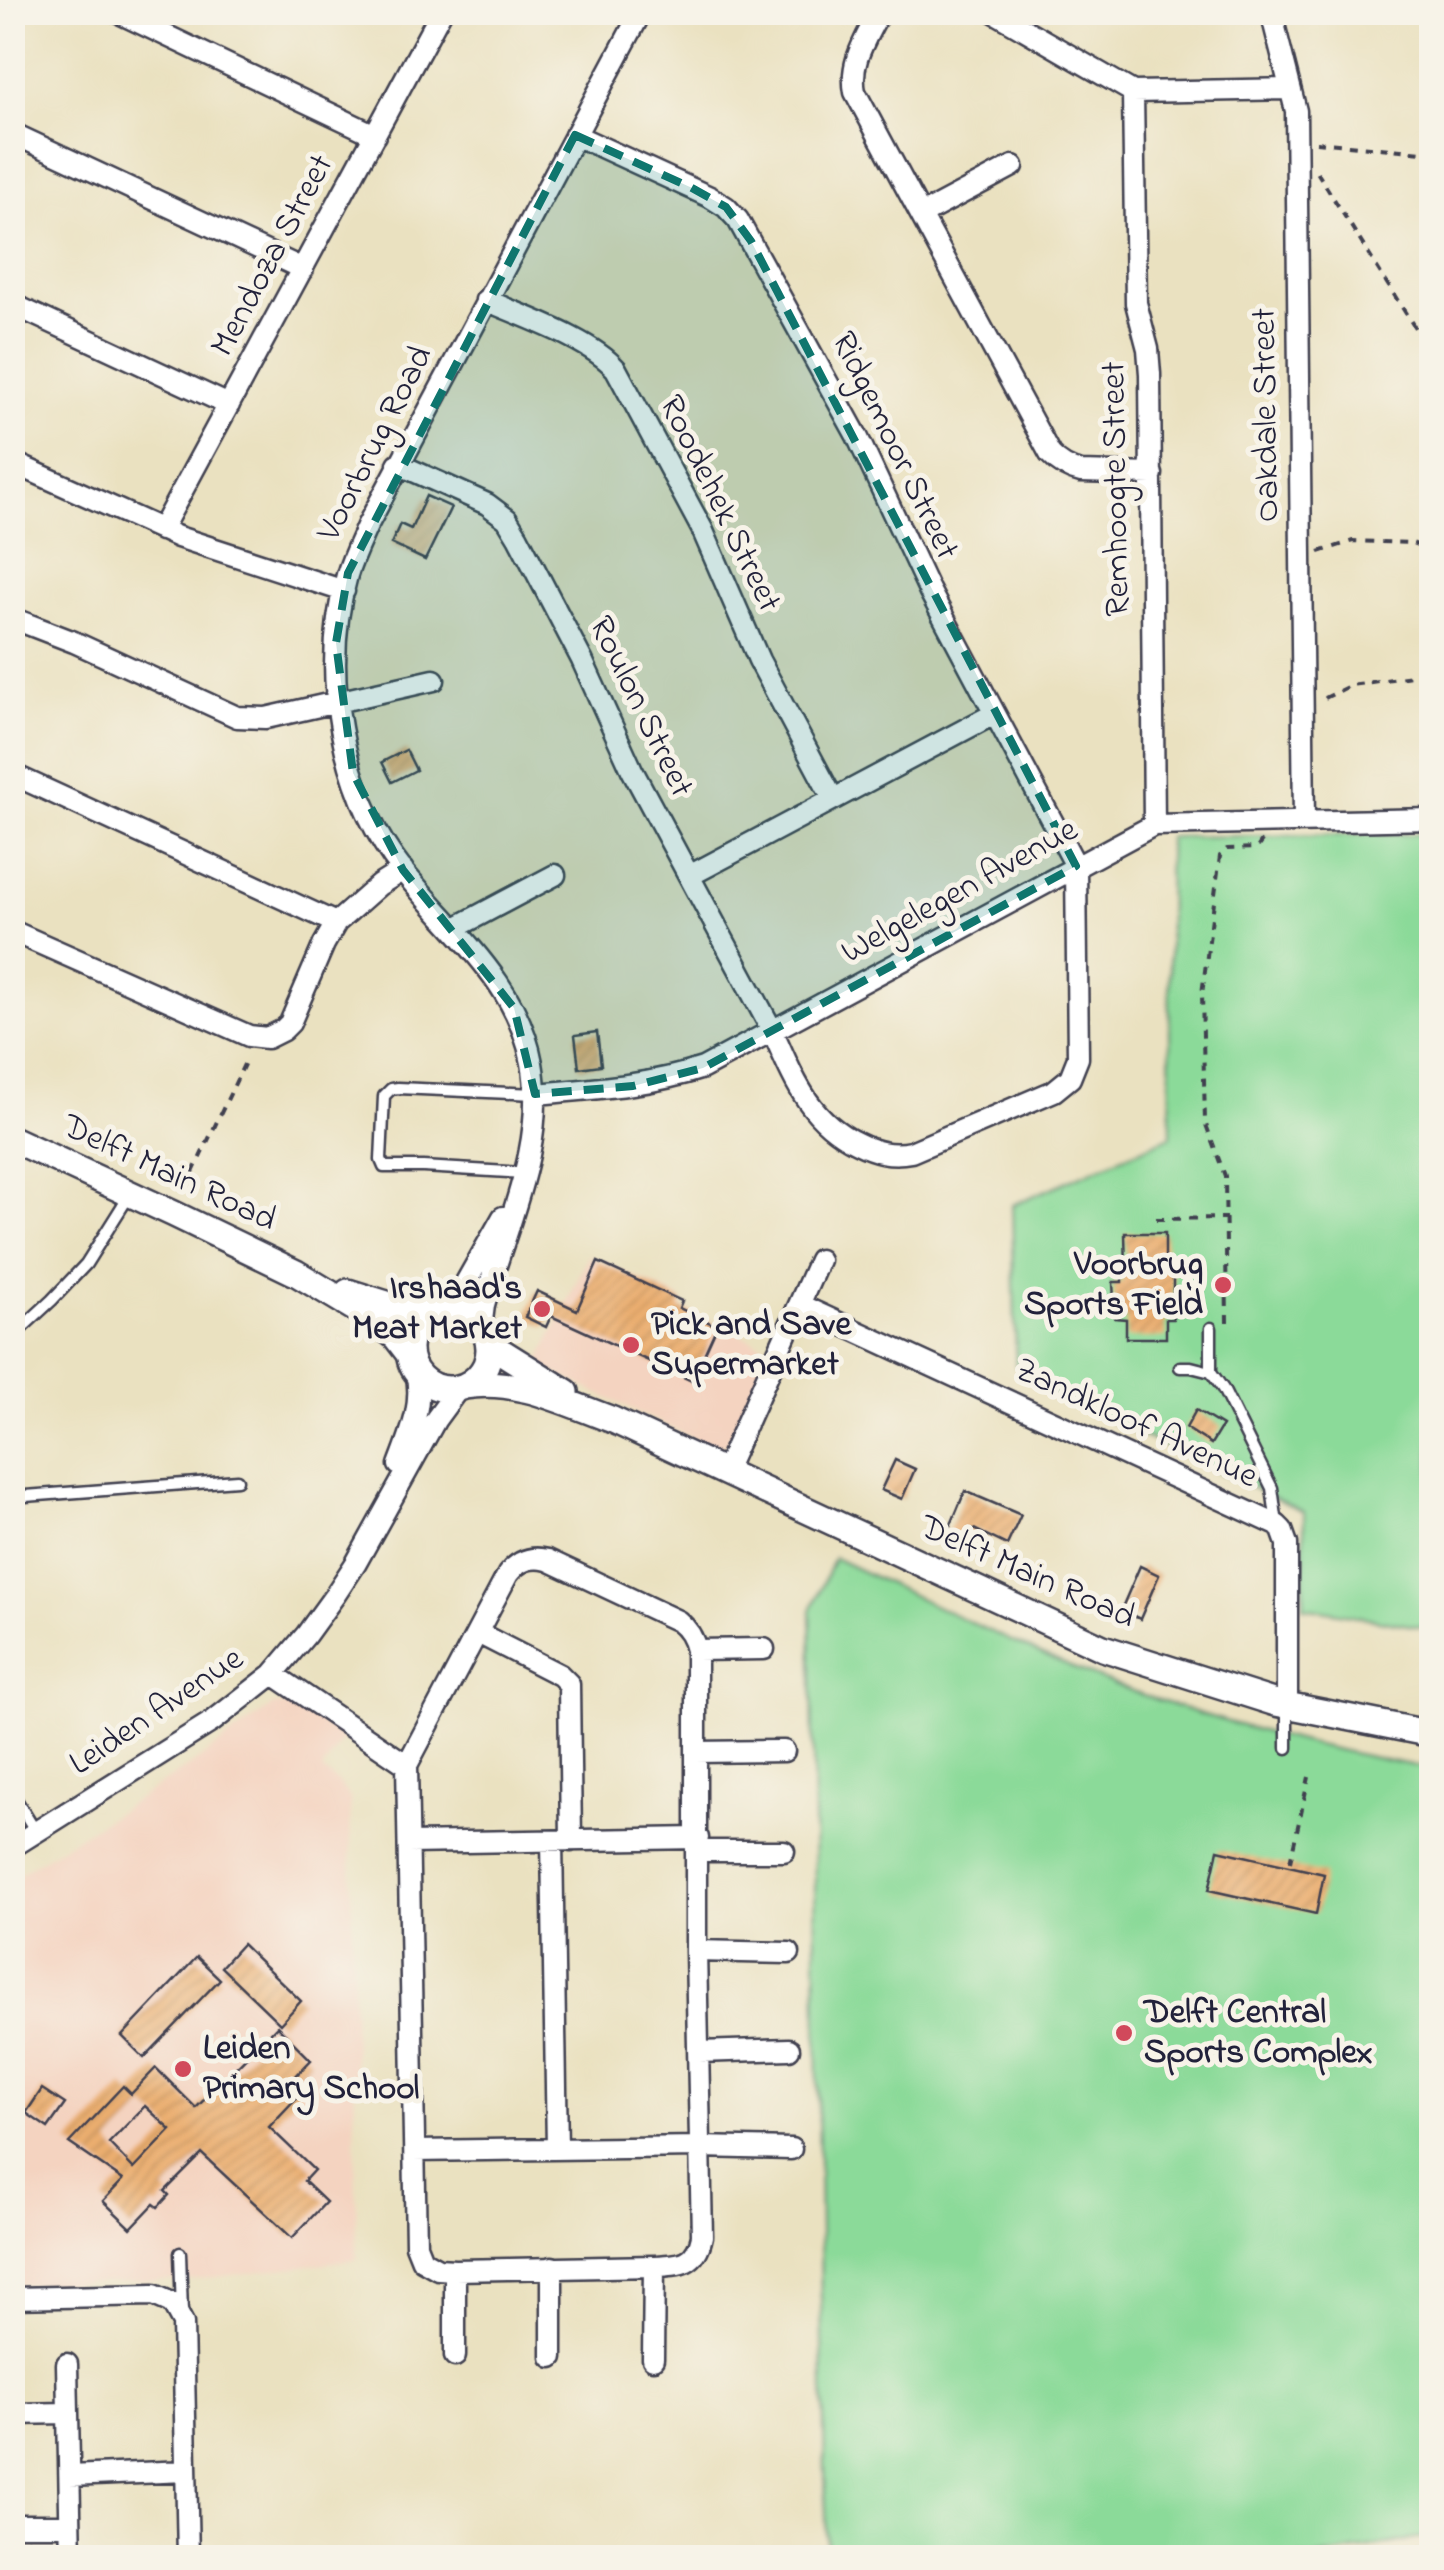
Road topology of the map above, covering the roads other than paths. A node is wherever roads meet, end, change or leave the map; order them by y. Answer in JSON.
{"nodes":[{"id":1,"x":118,"y":12,"type":"edge"},
{"id":2,"x":441,"y":12,"type":"edge"},
{"id":3,"x":641,"y":12,"type":"edge"},
{"id":4,"x":879,"y":12,"type":"edge"},
{"id":5,"x":994,"y":12,"type":"edge"},
{"id":6,"x":1271,"y":12,"type":"edge"},
{"id":7,"x":1290,"y":88,"type":"junction"},
{"id":8,"x":1133,"y":92,"type":"junction"},
{"id":9,"x":12,"y":133,"type":"edge"},
{"id":10,"x":375,"y":135,"type":"junction"},
{"id":11,"x":575,"y":135,"type":"junction"},
{"id":12,"x":1012,"y":166,"type":"dead end"},
{"id":13,"x":920,"y":215,"type":"junction"},
{"id":14,"x":303,"y":269,"type":"junction"},
{"id":15,"x":486,"y":300,"type":"junction"},
{"id":16,"x":12,"y":304,"type":"edge"},
{"id":17,"x":230,"y":405,"type":"junction"},
{"id":18,"x":12,"y":462,"type":"edge"},
{"id":19,"x":398,"y":464,"type":"junction"},
{"id":20,"x":1152,"y":474,"type":"junction"},
{"id":21,"x":161,"y":530,"type":"junction"},
{"id":22,"x":344,"y":590,"type":"junction"},
{"id":23,"x":12,"y":618,"type":"edge"},
{"id":24,"x":434,"y":680,"type":"dead end"},
{"id":25,"x":338,"y":702,"type":"junction"},
{"id":26,"x":994,"y":714,"type":"junction"},
{"id":27,"x":12,"y":774,"type":"edge"},
{"id":28,"x":832,"y":799,"type":"junction"},
{"id":29,"x":1432,"y":818,"type":"edge"},
{"id":30,"x":1304,"y":821,"type":"junction"},
{"id":31,"x":1154,"y":825,"type":"junction"},
{"id":32,"x":1076,"y":866,"type":"junction"},
{"id":33,"x":403,"y":870,"type":"junction"},
{"id":34,"x":554,"y":875,"type":"dead end"},
{"id":35,"x":689,"y":876,"type":"junction"},
{"id":36,"x":336,"y":923,"type":"junction"},
{"id":37,"x":455,"y":928,"type":"junction"},
{"id":38,"x":12,"y":930,"type":"edge"},
{"id":39,"x":772,"y":1032,"type":"junction"},
{"id":40,"x":535,"y":1094,"type":"junction"},
{"id":41,"x":12,"y":1139,"type":"edge"},
{"id":42,"x":522,"y":1181,"type":"junction"},
{"id":43,"x":130,"y":1194,"type":"junction"},
{"id":44,"x":819,"y":1260,"type":"dead end"},
{"id":45,"x":296,"y":1274,"type":"junction"},
{"id":46,"x":800,"y":1305,"type":"junction"},
{"id":47,"x":436,"y":1311,"type":"junction"},
{"id":48,"x":1211,"y":1331,"type":"road end"},
{"id":49,"x":12,"y":1337,"type":"edge"},
{"id":50,"x":487,"y":1338,"type":"junction"},
{"id":51,"x":412,"y":1363,"type":"junction"},
{"id":52,"x":1180,"y":1367,"type":"dead end"},
{"id":53,"x":1212,"y":1372,"type":"junction"},
{"id":54,"x":461,"y":1387,"type":"junction"},
{"id":55,"x":613,"y":1420,"type":"junction"},
{"id":56,"x":724,"y":1473,"type":"junction"},
{"id":57,"x":237,"y":1480,"type":"dead end"},
{"id":58,"x":12,"y":1497,"type":"edge"},
{"id":59,"x":384,"y":1510,"type":"junction"},
{"id":60,"x":1277,"y":1526,"type":"junction"},
{"id":61,"x":478,"y":1633,"type":"junction"},
{"id":62,"x":764,"y":1649,"type":"dead end"},
{"id":63,"x":696,"y":1650,"type":"junction"},
{"id":64,"x":272,"y":1674,"type":"junction"},
{"id":65,"x":1287,"y":1706,"type":"junction"},
{"id":66,"x":1432,"y":1734,"type":"edge"},
{"id":67,"x":1287,"y":1748,"type":"dead end"},
{"id":68,"x":784,"y":1751,"type":"dead end"},
{"id":69,"x":696,"y":1752,"type":"junction"},
{"id":70,"x":407,"y":1765,"type":"junction"},
{"id":71,"x":12,"y":1793,"type":"edge"},
{"id":72,"x":36,"y":1832,"type":"junction"},
{"id":73,"x":562,"y":1841,"type":"junction"},
{"id":74,"x":408,"y":1843,"type":"junction"},
{"id":75,"x":698,"y":1845,"type":"junction"},
{"id":76,"x":12,"y":1847,"type":"edge"},
{"id":77,"x":784,"y":1850,"type":"dead end"},
{"id":78,"x":696,"y":1951,"type":"junction"},
{"id":79,"x":789,"y":1953,"type":"dead end"},
{"id":80,"x":789,"y":2049,"type":"dead end"},
{"id":81,"x":698,"y":2052,"type":"junction"},
{"id":82,"x":700,"y":2147,"type":"junction"},
{"id":83,"x":556,"y":2149,"type":"junction"},
{"id":84,"x":791,"y":2149,"type":"dead end"},
{"id":85,"x":415,"y":2151,"type":"junction"},
{"id":86,"x":180,"y":2253,"type":"dead end"},
{"id":87,"x":654,"y":2266,"type":"junction"},
{"id":88,"x":552,"y":2268,"type":"junction"},
{"id":89,"x":455,"y":2270,"type":"junction"},
{"id":90,"x":12,"y":2298,"type":"edge"},
{"id":91,"x":182,"y":2323,"type":"junction"},
{"id":92,"x":455,"y":2356,"type":"dead end"},
{"id":93,"x":552,"y":2357,"type":"dead end"},
{"id":94,"x":653,"y":2359,"type":"dead end"},
{"id":95,"x":67,"y":2364,"type":"dead end"},
{"id":96,"x":68,"y":2412,"type":"junction"},
{"id":97,"x":12,"y":2414,"type":"edge"},
{"id":98,"x":186,"y":2471,"type":"junction"},
{"id":99,"x":70,"y":2476,"type":"junction"},
{"id":100,"x":70,"y":2524,"type":"junction"},
{"id":101,"x":12,"y":2525,"type":"edge"},
{"id":102,"x":71,"y":2558,"type":"edge"},
{"id":103,"x":188,"y":2558,"type":"edge"}],
"edges":[{"from":1,"to":10,"type":"street"},
{"from":2,"to":10,"type":"street","name":"Mendoza Street"},
{"from":3,"to":11,"type":"street","name":"Voorbrug Road"},
{"from":4,"to":13,"type":"street"},
{"from":5,"to":8,"type":"street"},
{"from":6,"to":7,"type":"street","name":"Oakdale Street"},
{"from":7,"to":8,"type":"street"},
{"from":7,"to":30,"type":"street","name":"Oakdale Street"},
{"from":8,"to":20,"type":"street","name":"Remhoogte Street"},
{"from":9,"to":14,"type":"street"},
{"from":10,"to":14,"type":"street","name":"Mendoza Street"},
{"from":11,"to":15,"type":"street","name":"Voorbrug Road"},
{"from":11,"to":26,"type":"street","name":"Ridgemoor Street"},
{"from":12,"to":13,"type":"street"},
{"from":13,"to":20,"type":"street"},
{"from":14,"to":17,"type":"street","name":"Mendoza Street"},
{"from":15,"to":19,"type":"street","name":"Voorbrug Road"},
{"from":15,"to":28,"type":"street","name":"Roodehek Street"},
{"from":16,"to":17,"type":"street"},
{"from":17,"to":21,"type":"street","name":"Mendoza Street"},
{"from":18,"to":21,"type":"street"},
{"from":19,"to":22,"type":"street","name":"Voorbrug Road"},
{"from":19,"to":35,"type":"street","name":"Roulon Street"},
{"from":20,"to":31,"type":"street","name":"Remhoogte Street"},
{"from":21,"to":22,"type":"street"},
{"from":22,"to":25,"type":"street","name":"Voorbrug Road"},
{"from":23,"to":25,"type":"street"},
{"from":24,"to":25,"type":"street"},
{"from":25,"to":33,"type":"street","name":"Voorbrug Road"},
{"from":26,"to":28,"type":"street"},
{"from":26,"to":32,"type":"street","name":"Ridgemoor Street"},
{"from":27,"to":36,"type":"street"},
{"from":28,"to":35,"type":"street"},
{"from":29,"to":30,"type":"street","name":"Welgelegen Avenue"},
{"from":30,"to":31,"type":"street","name":"Welgelegen Avenue"},
{"from":31,"to":32,"type":"street","name":"Welgelegen Avenue"},
{"from":32,"to":39,"type":"street","name":"Welgelegen Avenue"},
{"from":32,"to":39,"type":"street","name":"Roulon Street"},
{"from":33,"to":36,"type":"street"},
{"from":33,"to":37,"type":"street","name":"Voorbrug Road"},
{"from":34,"to":37,"type":"street"},
{"from":35,"to":39,"type":"street","name":"Roulon Street"},
{"from":36,"to":38,"type":"street"},
{"from":37,"to":40,"type":"street","name":"Voorbrug Road"},
{"from":39,"to":40,"type":"street","name":"Welgelegen Avenue"},
{"from":40,"to":42,"type":"street","name":"Voorbrug Road"},
{"from":40,"to":42,"type":"lane"},
{"from":41,"to":43,"type":"street","name":"Delft Main Road"},
{"from":42,"to":47,"type":"street","name":"Voorbrug Road"},
{"from":42,"to":50,"type":"street","name":"Voorbrug Road"},
{"from":43,"to":45,"type":"street","name":"Delft Main Road"},
{"from":43,"to":49,"type":"lane"},
{"from":44,"to":46,"type":"street"},
{"from":45,"to":47,"type":"street","name":"Delft Main Road"},
{"from":45,"to":51,"type":"street","name":"Delft Main Road"},
{"from":46,"to":56,"type":"street"},
{"from":46,"to":60,"type":"street","name":"Zandkloof Avenue"},
{"from":47,"to":50,"type":"street"},
{"from":47,"to":51,"type":"street"},
{"from":48,"to":53,"type":"lane"},
{"from":50,"to":54,"type":"street"},
{"from":50,"to":55,"type":"street","name":"Delft Main Road"},
{"from":51,"to":54,"type":"street"},
{"from":51,"to":59,"type":"street","name":"Leiden Avenue"},
{"from":52,"to":53,"type":"lane"},
{"from":53,"to":60,"type":"lane"},
{"from":54,"to":55,"type":"street","name":"Delft Main Road"},
{"from":54,"to":59,"type":"street","name":"Leiden Avenue"},
{"from":55,"to":56,"type":"street","name":"Delft Main Road"},
{"from":56,"to":65,"type":"street","name":"Delft Main Road"},
{"from":57,"to":58,"type":"lane"},
{"from":59,"to":64,"type":"street","name":"Leiden Avenue"},
{"from":60,"to":65,"type":"street","name":"Zandkloof Avenue"},
{"from":61,"to":63,"type":"street"},
{"from":61,"to":70,"type":"street"},
{"from":61,"to":73,"type":"street"},
{"from":62,"to":63,"type":"street"},
{"from":63,"to":69,"type":"street"},
{"from":64,"to":70,"type":"street"},
{"from":64,"to":72,"type":"street","name":"Leiden Avenue"},
{"from":65,"to":66,"type":"street","name":"Delft Main Road"},
{"from":65,"to":67,"type":"lane"},
{"from":68,"to":69,"type":"street"},
{"from":69,"to":75,"type":"street"},
{"from":70,"to":74,"type":"street"},
{"from":71,"to":72,"type":"lane"},
{"from":72,"to":76,"type":"street","name":"Leiden Avenue"},
{"from":73,"to":74,"type":"street"},
{"from":73,"to":75,"type":"street"},
{"from":73,"to":83,"type":"street"},
{"from":74,"to":85,"type":"street"},
{"from":75,"to":77,"type":"street"},
{"from":75,"to":78,"type":"street"},
{"from":78,"to":79,"type":"street"},
{"from":78,"to":81,"type":"street"},
{"from":80,"to":81,"type":"street"},
{"from":81,"to":82,"type":"street"},
{"from":82,"to":83,"type":"street"},
{"from":82,"to":84,"type":"street"},
{"from":82,"to":87,"type":"street"},
{"from":83,"to":85,"type":"street"},
{"from":85,"to":89,"type":"street"},
{"from":86,"to":91,"type":"lane"},
{"from":87,"to":88,"type":"street"},
{"from":87,"to":94,"type":"street"},
{"from":88,"to":89,"type":"street"},
{"from":88,"to":93,"type":"street"},
{"from":89,"to":92,"type":"street"},
{"from":90,"to":91,"type":"street"},
{"from":91,"to":98,"type":"street"},
{"from":95,"to":96,"type":"street"},
{"from":96,"to":97,"type":"street"},
{"from":96,"to":99,"type":"street"},
{"from":98,"to":99,"type":"street"},
{"from":98,"to":103,"type":"street"},
{"from":99,"to":100,"type":"street"},
{"from":100,"to":101,"type":"street"},
{"from":100,"to":102,"type":"street"}]}
